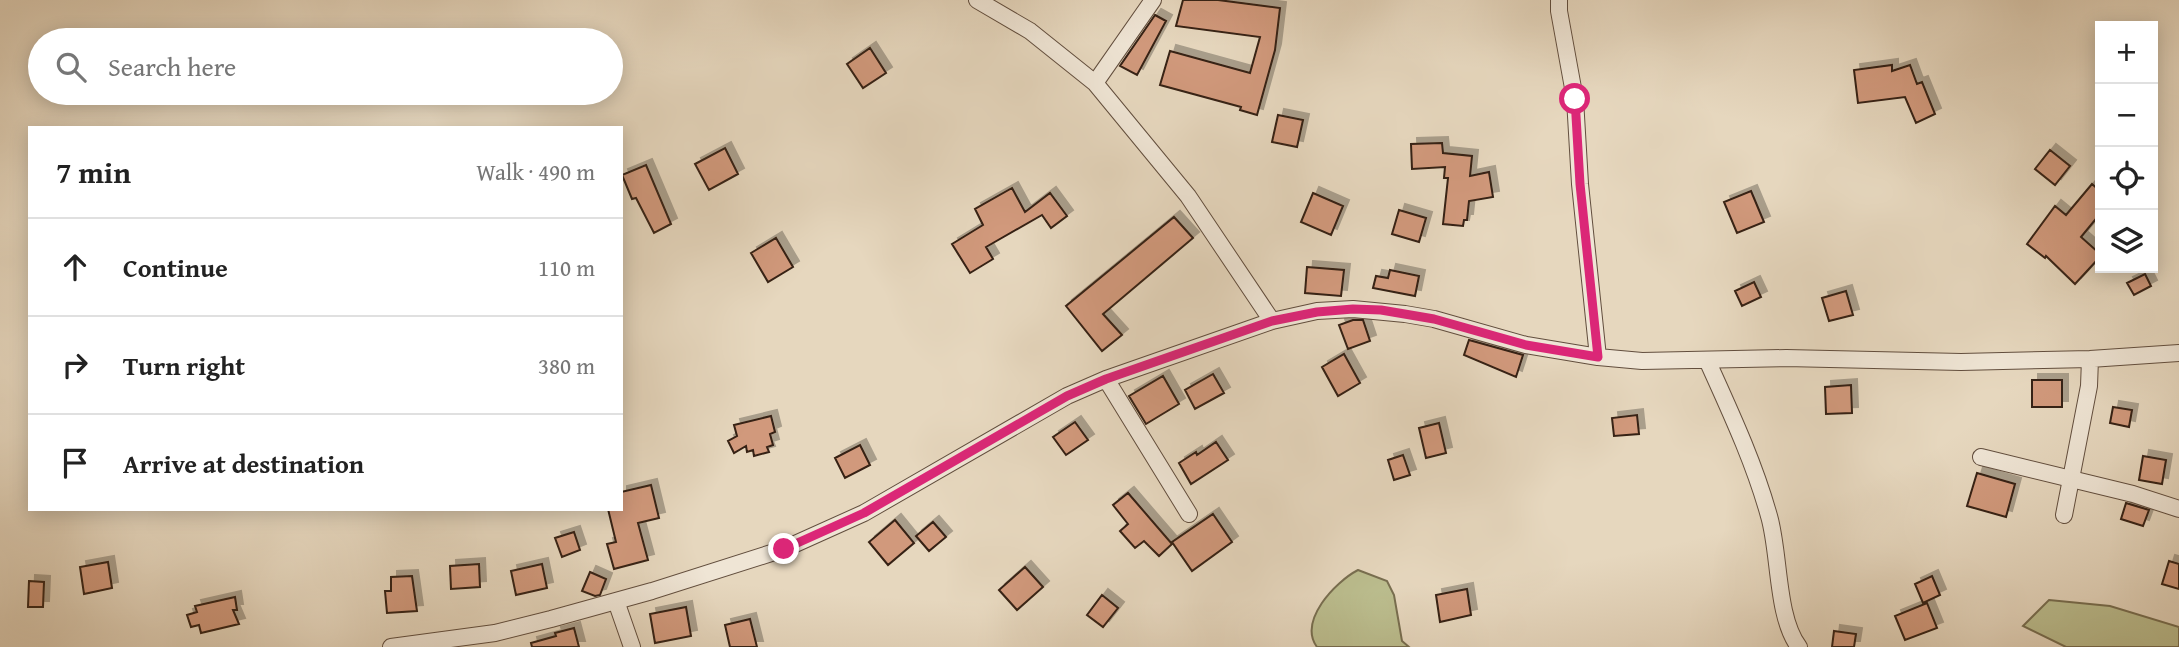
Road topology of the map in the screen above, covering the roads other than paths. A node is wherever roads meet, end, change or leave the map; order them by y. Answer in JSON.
{"nodes":[{"id":1,"x":976,"y":0,"type":"edge"},
{"id":2,"x":1153,"y":0,"type":"edge"},
{"id":3,"x":1559,"y":0,"type":"edge"},
{"id":4,"x":1095,"y":83,"type":"junction"},
{"id":5,"x":1272,"y":321,"type":"junction"},
{"id":6,"x":2179,"y":353,"type":"edge"},
{"id":7,"x":1598,"y":357,"type":"junction"},
{"id":8,"x":2091,"y":359,"type":"junction"},
{"id":9,"x":1707,"y":360,"type":"junction"},
{"id":10,"x":1106,"y":379,"type":"junction"},
{"id":11,"x":1981,"y":457,"type":"dead end"},
{"id":12,"x":2071,"y":478,"type":"junction"},
{"id":13,"x":2179,"y":509,"type":"edge"},
{"id":14,"x":1189,"y":514,"type":"dead end"},
{"id":15,"x":2064,"y":515,"type":"dead end"},
{"id":16,"x":616,"y":601,"type":"junction"},
{"id":17,"x":391,"y":647,"type":"edge"},
{"id":18,"x":632,"y":647,"type":"edge"},
{"id":19,"x":1798,"y":647,"type":"edge"}],
"edges":[{"from":1,"to":4,"type":"street"},
{"from":2,"to":4,"type":"street"},
{"from":3,"to":7,"type":"street"},
{"from":4,"to":5,"type":"street"},
{"from":5,"to":7,"type":"street"},
{"from":5,"to":10,"type":"street"},
{"from":6,"to":8,"type":"street"},
{"from":7,"to":9,"type":"street"},
{"from":8,"to":9,"type":"street"},
{"from":8,"to":12,"type":"street"},
{"from":9,"to":19,"type":"street"},
{"from":10,"to":14,"type":"street"},
{"from":10,"to":16,"type":"street"},
{"from":11,"to":12,"type":"street"},
{"from":12,"to":13,"type":"street"},
{"from":12,"to":15,"type":"street"},
{"from":16,"to":17,"type":"street"},
{"from":16,"to":18,"type":"street"}]}
